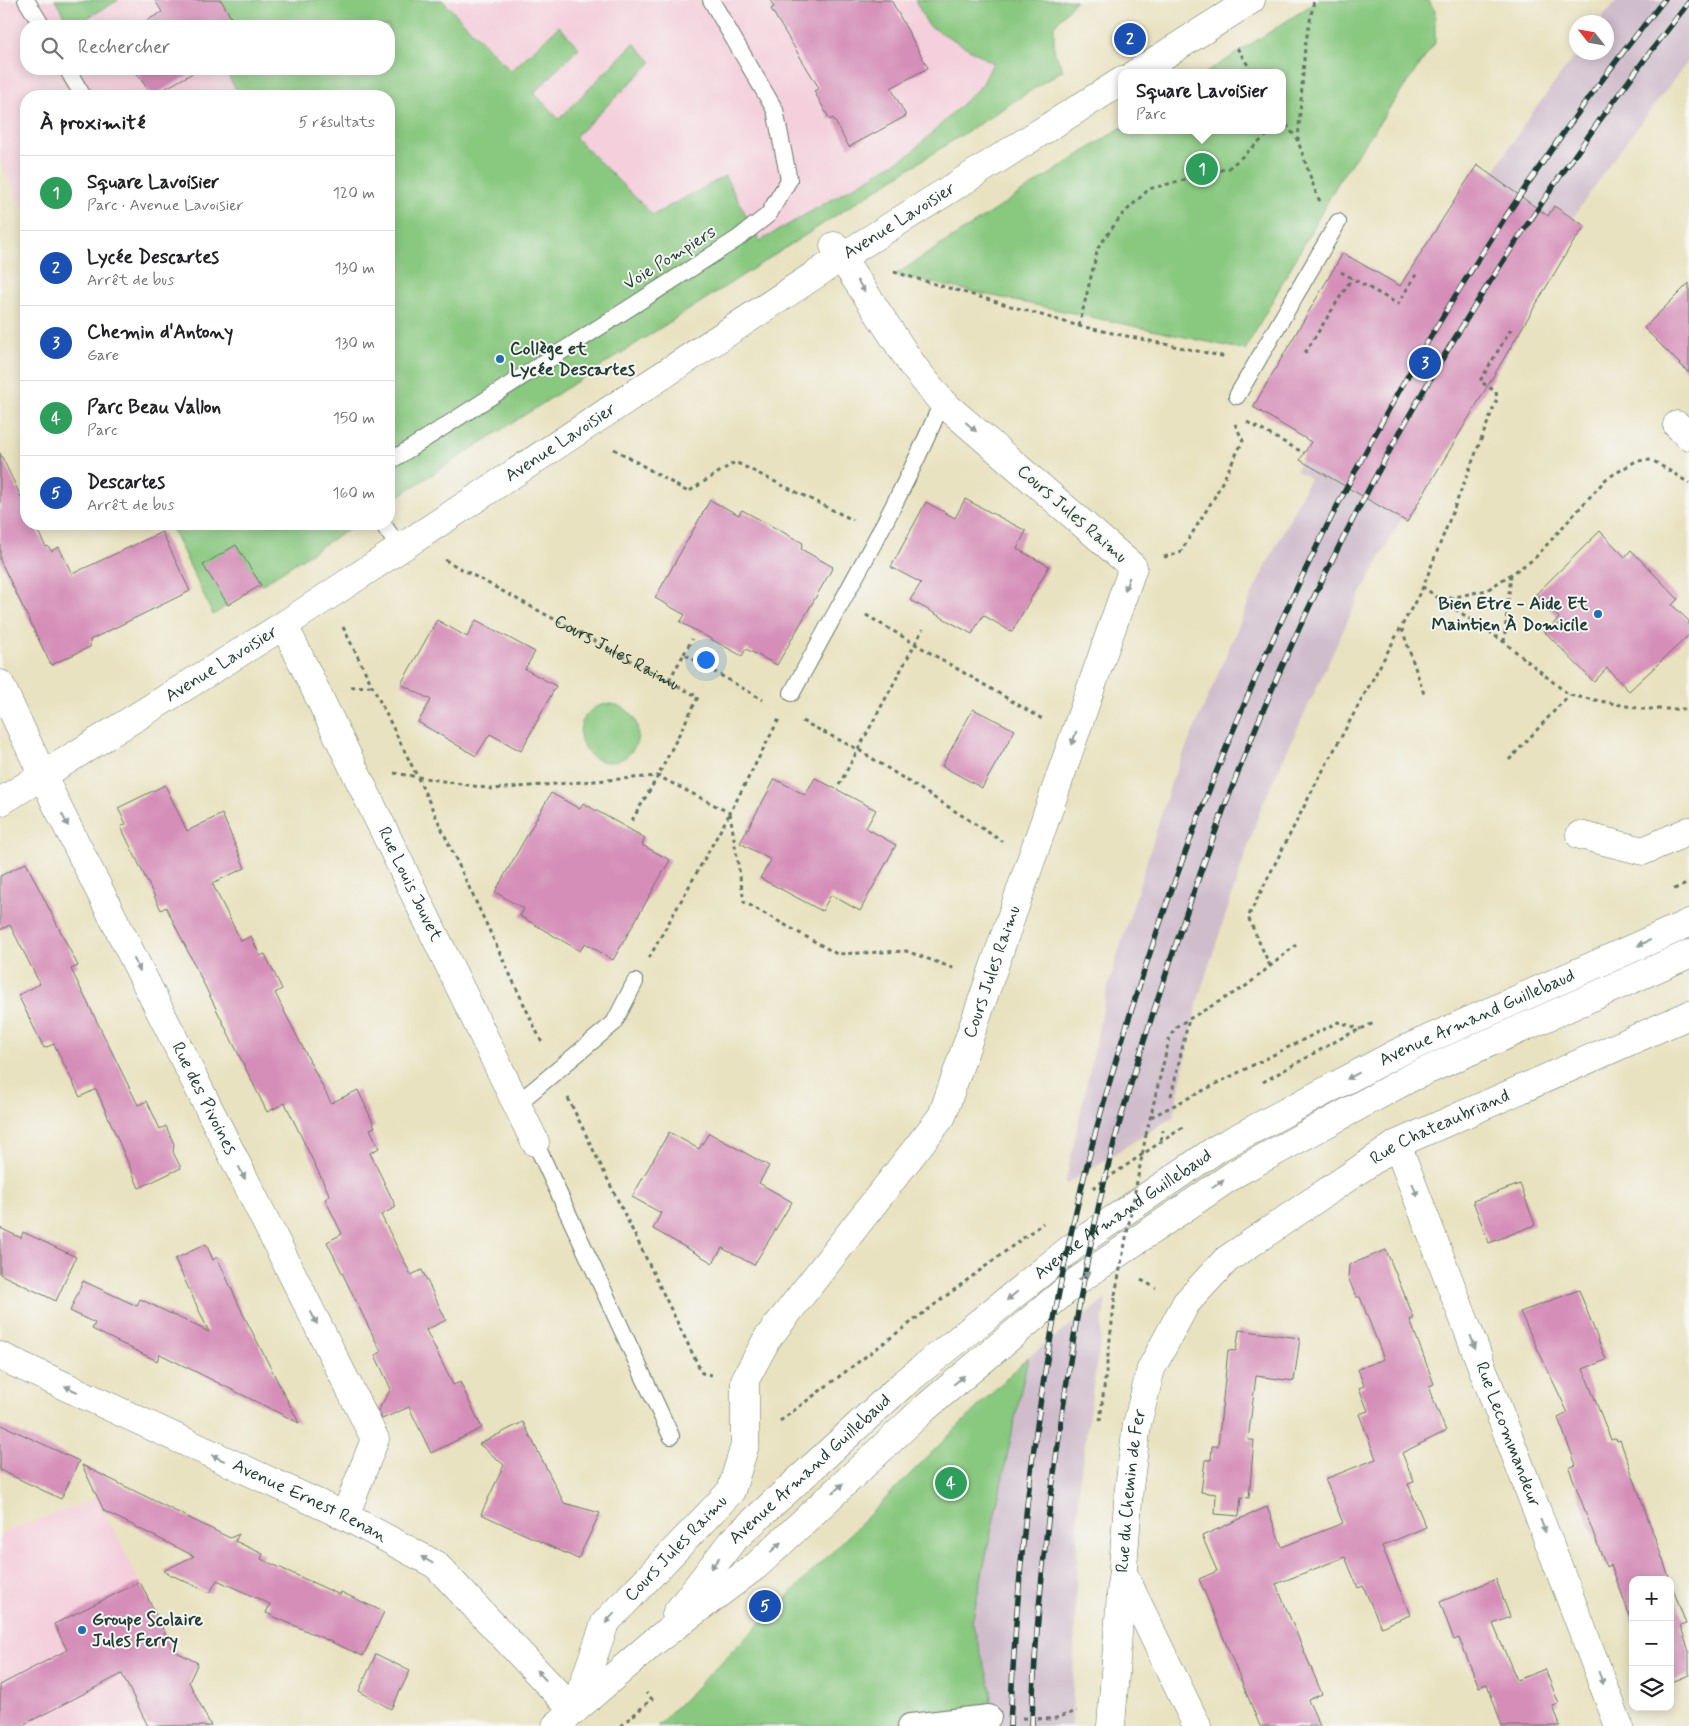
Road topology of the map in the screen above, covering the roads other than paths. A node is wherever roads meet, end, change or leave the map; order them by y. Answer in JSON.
{"nodes":[{"id":1,"x":26,"y":0,"type":"edge"},
{"id":2,"x":711,"y":0,"type":"edge"},
{"id":3,"x":1250,"y":0,"type":"edge"},
{"id":4,"x":38,"y":20,"type":"edge"},
{"id":5,"x":1142,"y":69,"type":"edge"},
{"id":6,"x":71,"y":75,"type":"edge"},
{"id":7,"x":1118,"y":83,"type":"edge"},
{"id":8,"x":79,"y":90,"type":"edge"},
{"id":9,"x":1338,"y":222,"type":"road end"},
{"id":10,"x":838,"y":251,"type":"junction"},
{"id":11,"x":1237,"y":396,"type":"dead end"},
{"id":12,"x":942,"y":402,"type":"junction"},
{"id":13,"x":395,"y":458,"type":"edge"},
{"id":14,"x":389,"y":530,"type":"edge"},
{"id":15,"x":405,"y":545,"type":"junction"},
{"id":16,"x":284,"y":625,"type":"junction"},
{"id":17,"x":0,"y":684,"type":"edge"},
{"id":18,"x":792,"y":693,"type":"dead end"},
{"id":19,"x":44,"y":776,"type":"junction"},
{"id":20,"x":0,"y":802,"type":"edge"},
{"id":21,"x":1689,"y":830,"type":"edge"},
{"id":22,"x":1580,"y":835,"type":"dead end"},
{"id":23,"x":1689,"y":923,"type":"edge"},
{"id":24,"x":1689,"y":954,"type":"edge"},
{"id":25,"x":635,"y":982,"type":"road end"},
{"id":26,"x":1689,"y":1015,"type":"edge"},
{"id":27,"x":518,"y":1102,"type":"junction"},
{"id":28,"x":535,"y":1142,"type":"joint"},
{"id":29,"x":1397,"y":1144,"type":"junction"},
{"id":30,"x":1212,"y":1274,"type":"joint"},
{"id":31,"x":0,"y":1356,"type":"edge"},
{"id":32,"x":671,"y":1436,"type":"dead end"},
{"id":33,"x":345,"y":1516,"type":"junction"},
{"id":34,"x":1123,"y":1573,"type":"junction"},
{"id":35,"x":655,"y":1641,"type":"junction"},
{"id":36,"x":989,"y":1717,"type":"dead end"},
{"id":37,"x":565,"y":1718,"type":"edge"},
{"id":38,"x":910,"y":1726,"type":"edge"},
{"id":39,"x":1111,"y":1726,"type":"edge"},
{"id":40,"x":1197,"y":1726,"type":"edge"},
{"id":41,"x":1619,"y":1726,"type":"edge"}],
"edges":[{"from":1,"to":4,"type":"lane"},
{"from":2,"to":13,"type":"lane","name":"Voie Pompiers"},
{"from":3,"to":5,"type":"street"},
{"from":6,"to":8,"type":"lane"},
{"from":7,"to":10,"type":"street","name":"Avenue Lavoisier"},
{"from":9,"to":11,"type":"lane"},
{"from":10,"to":12,"type":"street","name":"Cours Jules Raimu","one_way":true},
{"from":10,"to":15,"type":"street","name":"Avenue Lavoisier"},
{"from":12,"to":18,"type":"lane"},
{"from":12,"to":37,"type":"street","name":"Cours Jules Raimu","one_way":true},
{"from":14,"to":15,"type":"lane"},
{"from":15,"to":16,"type":"street","name":"Avenue Lavoisier"},
{"from":16,"to":19,"type":"street","name":"Avenue Lavoisier"},
{"from":16,"to":27,"type":"street","name":"Rue Louis Jouvet"},
{"from":17,"to":19,"type":"street","name":"Rue des Pivoines"},
{"from":19,"to":20,"type":"street","name":"Avenue Lavoisier"},
{"from":19,"to":33,"type":"street","name":"Rue des Pivoines","one_way":true},
{"from":21,"to":22,"type":"street"},
{"from":23,"to":35,"type":"street","name":"Avenue Armand Guillebaud","one_way":true},
{"from":35,"to":24,"type":"street","name":"Avenue Armand Guillebaud","one_way":true},
{"from":25,"to":27,"type":"lane"},
{"from":26,"to":29,"type":"street","name":"Rue Chateaubriand"},
{"from":27,"to":28,"type":"street","name":"Rue Louis Jouvet"},
{"from":28,"to":32,"type":"lane"},
{"from":29,"to":30,"type":"street","name":"Rue Chateaubriand"},
{"from":29,"to":41,"type":"street","name":"Rue Lecommandeur","one_way":true},
{"from":30,"to":34,"type":"street","name":"Rue du Chemin de Fer"},
{"from":33,"to":31,"type":"street","name":"Avenue Ernest Renan","one_way":true},
{"from":37,"to":33,"type":"street","name":"Avenue Ernest Renan","one_way":true},
{"from":34,"to":39,"type":"street","name":"Rue du Chemin de Fer"},
{"from":34,"to":40,"type":"street"},
{"from":35,"to":37,"type":"street","name":"Avenue Armand Guillebaud"},
{"from":36,"to":38,"type":"street"}]}
